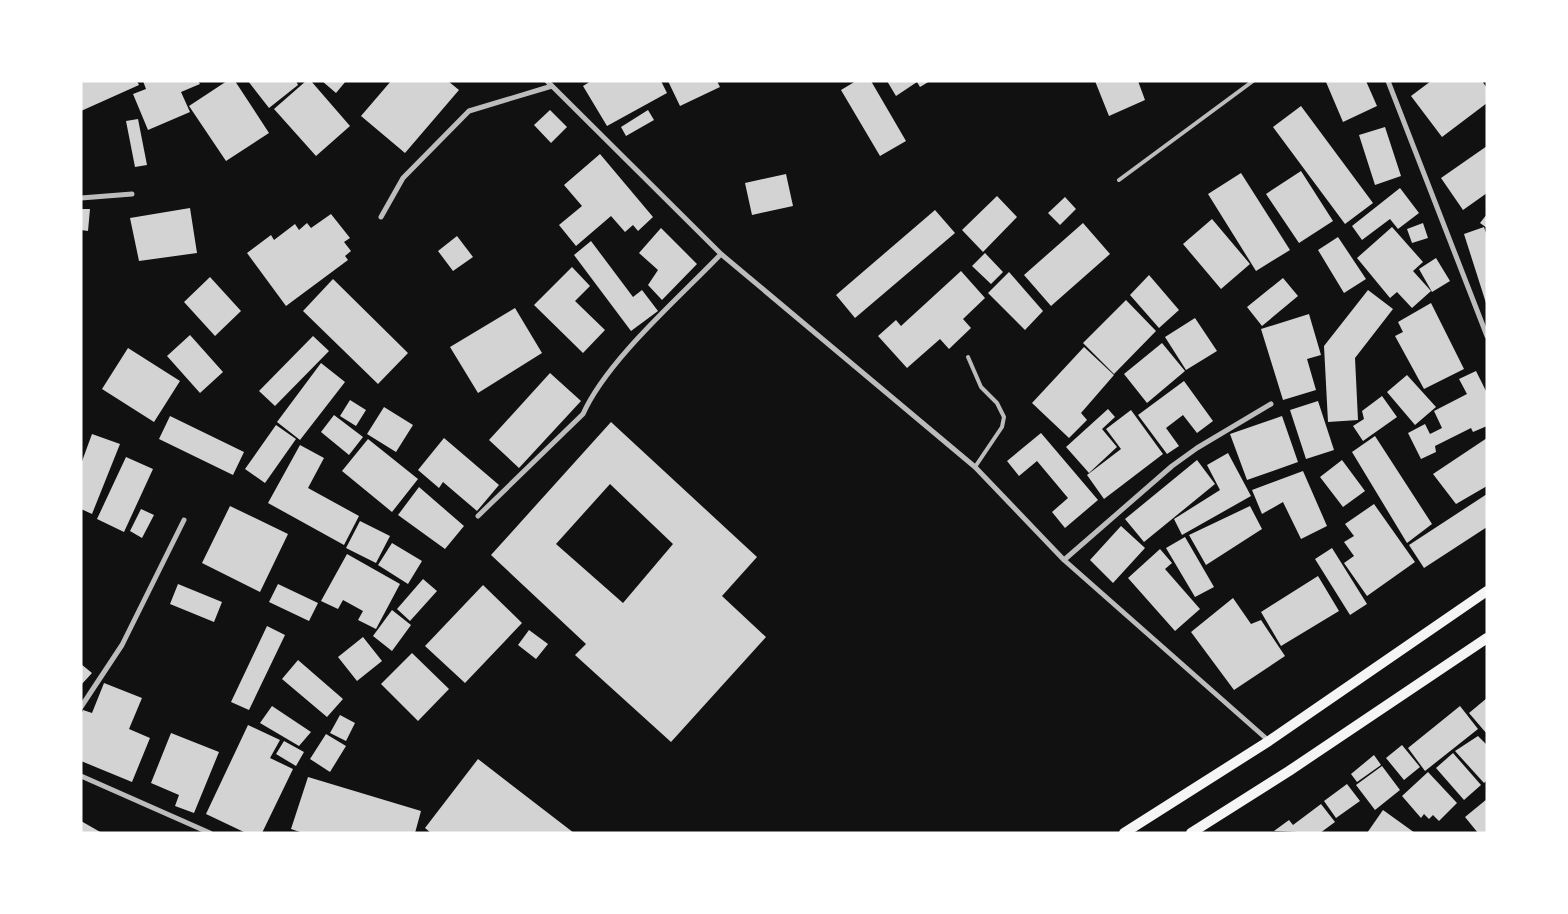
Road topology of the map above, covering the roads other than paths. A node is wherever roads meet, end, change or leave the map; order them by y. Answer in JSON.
{"nodes":[{"id":1,"x":547,"y":81,"type":"edge"},
{"id":2,"x":1253,"y":81,"type":"edge"},
{"id":3,"x":1388,"y":81,"type":"edge"},
{"id":4,"x":552,"y":86,"type":"junction"},
{"id":5,"x":1118,"y":180,"type":"dead end"},
{"id":6,"x":132,"y":194,"type":"dead end"},
{"id":7,"x":81,"y":198,"type":"edge"},
{"id":8,"x":381,"y":217,"type":"dead end"},
{"id":9,"x":721,"y":254,"type":"junction"},
{"id":10,"x":1487,"y":336,"type":"edge"},
{"id":11,"x":968,"y":357,"type":"dead end"},
{"id":12,"x":1271,"y":404,"type":"dead end"},
{"id":13,"x":975,"y":467,"type":"junction"},
{"id":14,"x":478,"y":516,"type":"dead end"},
{"id":15,"x":184,"y":520,"type":"dead end"},
{"id":16,"x":1064,"y":560,"type":"junction"},
{"id":17,"x":1487,"y":591,"type":"edge"},
{"id":18,"x":1487,"y":638,"type":"edge"},
{"id":19,"x":81,"y":707,"type":"edge"},
{"id":20,"x":1269,"y":741,"type":"junction"},
{"id":21,"x":81,"y":776,"type":"edge"},
{"id":22,"x":210,"y":833,"type":"edge"},
{"id":23,"x":1124,"y":833,"type":"edge"},
{"id":24,"x":1191,"y":833,"type":"edge"}],
"edges":[{"from":1,"to":4,"type":"street"},
{"from":2,"to":5,"type":"lane"},
{"from":3,"to":10,"type":"street"},
{"from":4,"to":8,"type":"street"},
{"from":4,"to":9,"type":"street"},
{"from":6,"to":7,"type":"street"},
{"from":9,"to":13,"type":"street"},
{"from":9,"to":14,"type":"street"},
{"from":11,"to":13,"type":"lane"},
{"from":12,"to":16,"type":"street"},
{"from":13,"to":16,"type":"street"},
{"from":15,"to":19,"type":"street"},
{"from":16,"to":20,"type":"street"},
{"from":17,"to":20,"type":"main road"},
{"from":18,"to":24,"type":"main road"},
{"from":20,"to":23,"type":"main road"},
{"from":21,"to":22,"type":"street"}]}
